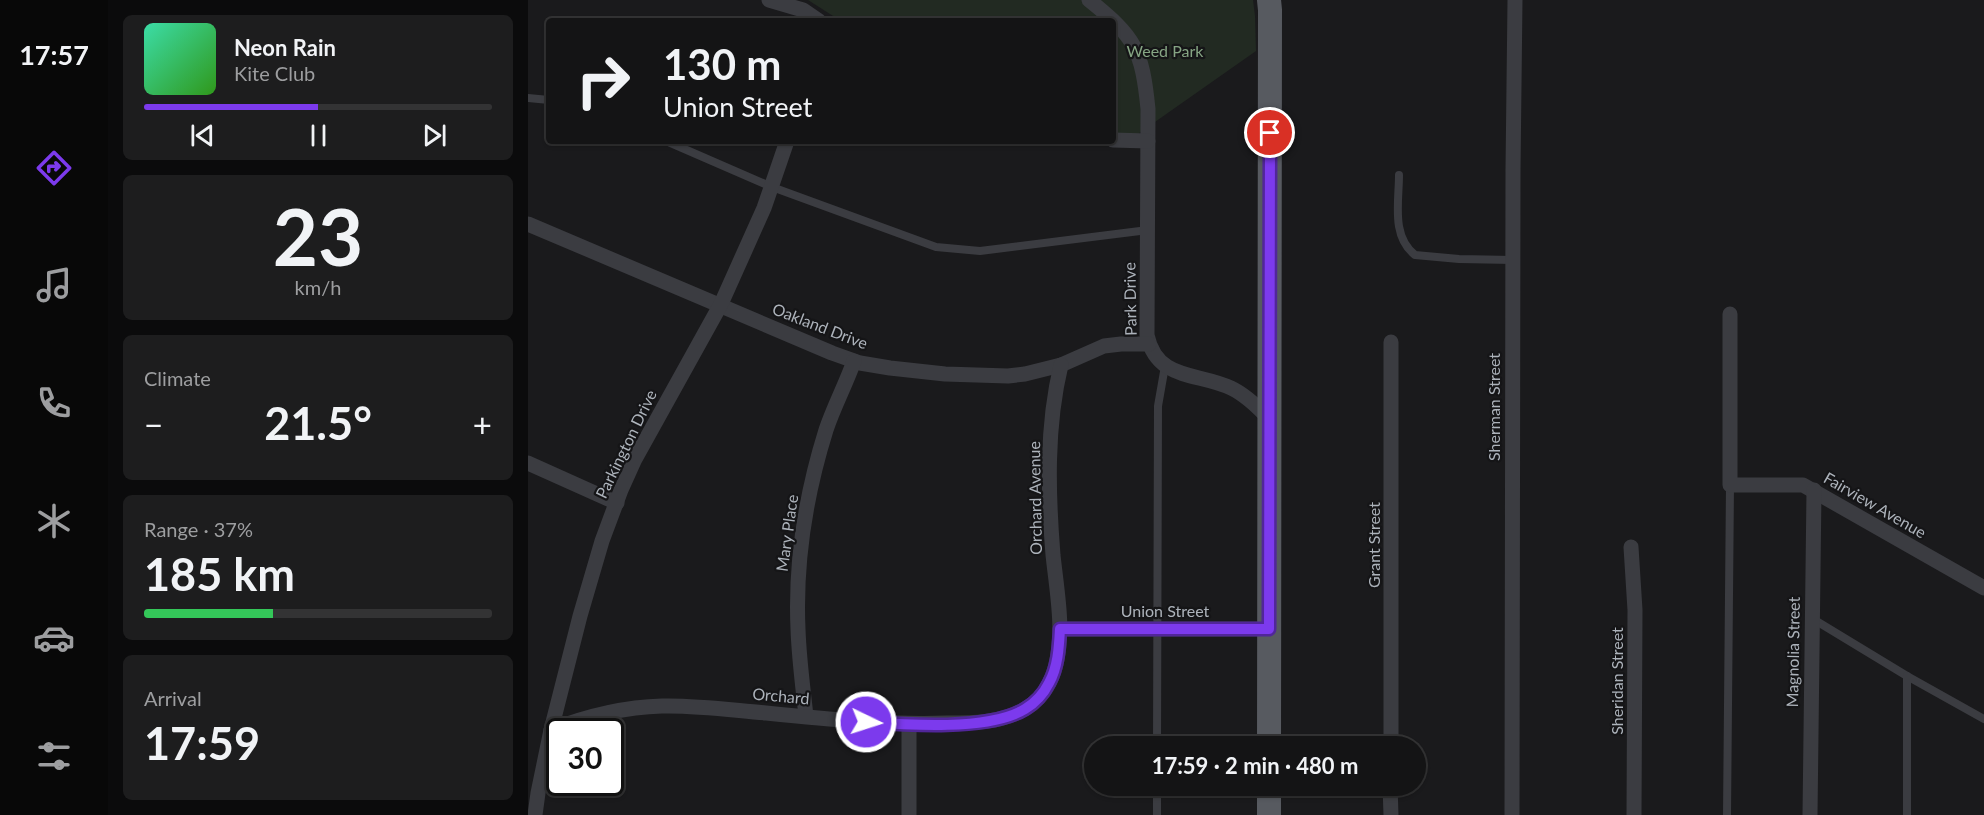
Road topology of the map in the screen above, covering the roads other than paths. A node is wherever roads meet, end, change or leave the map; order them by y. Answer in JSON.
{"nodes":[{"id":1,"x":769,"y":0,"type":"edge"},
{"id":2,"x":1089,"y":0,"type":"edge"},
{"id":3,"x":1269,"y":0,"type":"edge"},
{"id":4,"x":1515,"y":0,"type":"edge"},
{"id":5,"x":803,"y":15,"type":"edge"},
{"id":6,"x":1110,"y":18,"type":"edge"},
{"id":7,"x":1116,"y":23,"type":"edge"},
{"id":8,"x":528,"y":98,"type":"edge"},
{"id":9,"x":546,"y":100,"type":"edge"},
{"id":10,"x":1116,"y":140,"type":"edge"},
{"id":11,"x":1148,"y":141,"type":"junction"},
{"id":12,"x":673,"y":144,"type":"edge"},
{"id":13,"x":786,"y":144,"type":"edge"},
{"id":14,"x":1399,"y":175,"type":"dead end"},
{"id":15,"x":772,"y":187,"type":"junction"},
{"id":16,"x":528,"y":224,"type":"edge"},
{"id":17,"x":1148,"y":230,"type":"junction"},
{"id":18,"x":1513,"y":260,"type":"junction"},
{"id":19,"x":721,"y":304,"type":"junction"},
{"id":20,"x":1730,"y":314,"type":"dead end"},
{"id":21,"x":1391,"y":342,"type":"dead end"},
{"id":22,"x":1149,"y":344,"type":"junction"},
{"id":23,"x":854,"y":362,"type":"junction"},
{"id":24,"x":1061,"y":366,"type":"junction"},
{"id":25,"x":1165,"y":366,"type":"junction"},
{"id":26,"x":1270,"y":420,"type":"junction"},
{"id":27,"x":528,"y":463,"type":"edge"},
{"id":28,"x":1730,"y":485,"type":"junction"},
{"id":29,"x":1814,"y":490,"type":"junction"},
{"id":30,"x":617,"y":502,"type":"junction"},
{"id":31,"x":1631,"y":547,"type":"dead end"},
{"id":32,"x":1984,"y":588,"type":"edge"},
{"id":33,"x":1812,"y":618,"type":"junction"},
{"id":34,"x":1060,"y":629,"type":"junction"},
{"id":35,"x":1156,"y":629,"type":"junction"},
{"id":36,"x":1269,"y":629,"type":"junction"},
{"id":37,"x":1907,"y":676,"type":"junction"},
{"id":38,"x":806,"y":717,"type":"junction"},
{"id":39,"x":555,"y":718,"type":"edge"},
{"id":40,"x":586,"y":718,"type":"edge"},
{"id":41,"x":1984,"y":719,"type":"edge"},
{"id":42,"x":909,"y":725,"type":"junction"},
{"id":43,"x":1156,"y":736,"type":"edge"},
{"id":44,"x":1269,"y":736,"type":"edge"},
{"id":45,"x":1391,"y":736,"type":"edge"},
{"id":46,"x":546,"y":757,"type":"edge"},
{"id":47,"x":1156,"y":796,"type":"edge"},
{"id":48,"x":1269,"y":796,"type":"edge"},
{"id":49,"x":1390,"y":796,"type":"edge"},
{"id":50,"x":535,"y":815,"type":"edge"},
{"id":51,"x":909,"y":815,"type":"edge"},
{"id":52,"x":1156,"y":815,"type":"edge"},
{"id":53,"x":1269,"y":815,"type":"edge"},
{"id":54,"x":1391,"y":815,"type":"edge"},
{"id":55,"x":1512,"y":815,"type":"edge"},
{"id":56,"x":1634,"y":815,"type":"edge"},
{"id":57,"x":1727,"y":815,"type":"edge"},
{"id":58,"x":1810,"y":815,"type":"edge"},
{"id":59,"x":1906,"y":815,"type":"edge"}],
"edges":[{"from":1,"to":5,"type":"street"},
{"from":2,"to":6,"type":"street","name":"Park Drive"},
{"from":3,"to":26,"type":"main road"},
{"from":4,"to":18,"type":"street","name":"Sherman Street"},
{"from":7,"to":11,"type":"street","name":"Park Drive"},
{"from":8,"to":9,"type":"lane"},
{"from":10,"to":11,"type":"street"},
{"from":11,"to":17,"type":"street","name":"Park Drive"},
{"from":12,"to":15,"type":"lane"},
{"from":13,"to":15,"type":"street","name":"Parkington Drive"},
{"from":14,"to":18,"type":"lane"},
{"from":15,"to":17,"type":"lane"},
{"from":15,"to":19,"type":"street","name":"Parkington Drive"},
{"from":16,"to":19,"type":"street","name":"Oakland Drive"},
{"from":17,"to":22,"type":"street","name":"Park Drive"},
{"from":18,"to":55,"type":"street","name":"Sherman Street"},
{"from":19,"to":23,"type":"street","name":"Oakland Drive"},
{"from":19,"to":30,"type":"street","name":"Parkington Drive"},
{"from":20,"to":28,"type":"street"},
{"from":21,"to":45,"type":"street","name":"Grant Street"},
{"from":22,"to":24,"type":"street","name":"Oakland Drive"},
{"from":22,"to":25,"type":"street","name":"Park Drive"},
{"from":23,"to":24,"type":"street","name":"Oakland Drive"},
{"from":23,"to":38,"type":"street","name":"Mary Place"},
{"from":24,"to":34,"type":"street","name":"Orchard Avenue"},
{"from":25,"to":26,"type":"street"},
{"from":25,"to":35,"type":"lane"},
{"from":26,"to":36,"type":"main road"},
{"from":27,"to":30,"type":"street"},
{"from":28,"to":29,"type":"street","name":"Fairview Avenue"},
{"from":28,"to":57,"type":"lane"},
{"from":29,"to":32,"type":"street","name":"Fairview Avenue"},
{"from":29,"to":33,"type":"street","name":"Magnolia Street"},
{"from":30,"to":39,"type":"street","name":"Parkington Drive"},
{"from":31,"to":56,"type":"street","name":"Sheridan Street"},
{"from":33,"to":37,"type":"lane"},
{"from":33,"to":58,"type":"street","name":"Magnolia Street"},
{"from":34,"to":35,"type":"street","name":"Union Street"},
{"from":34,"to":42,"type":"street","name":"Orchard"},
{"from":35,"to":36,"type":"street","name":"Union Street"},
{"from":35,"to":43,"type":"lane"},
{"from":36,"to":44,"type":"main road"},
{"from":37,"to":41,"type":"lane"},
{"from":37,"to":59,"type":"lane"},
{"from":38,"to":40,"type":"street","name":"Orchard"},
{"from":38,"to":42,"type":"street","name":"Orchard"},
{"from":42,"to":51,"type":"street"},
{"from":46,"to":50,"type":"street","name":"Parkington Drive"},
{"from":47,"to":52,"type":"lane"},
{"from":48,"to":53,"type":"main road"},
{"from":49,"to":54,"type":"street"}]}
